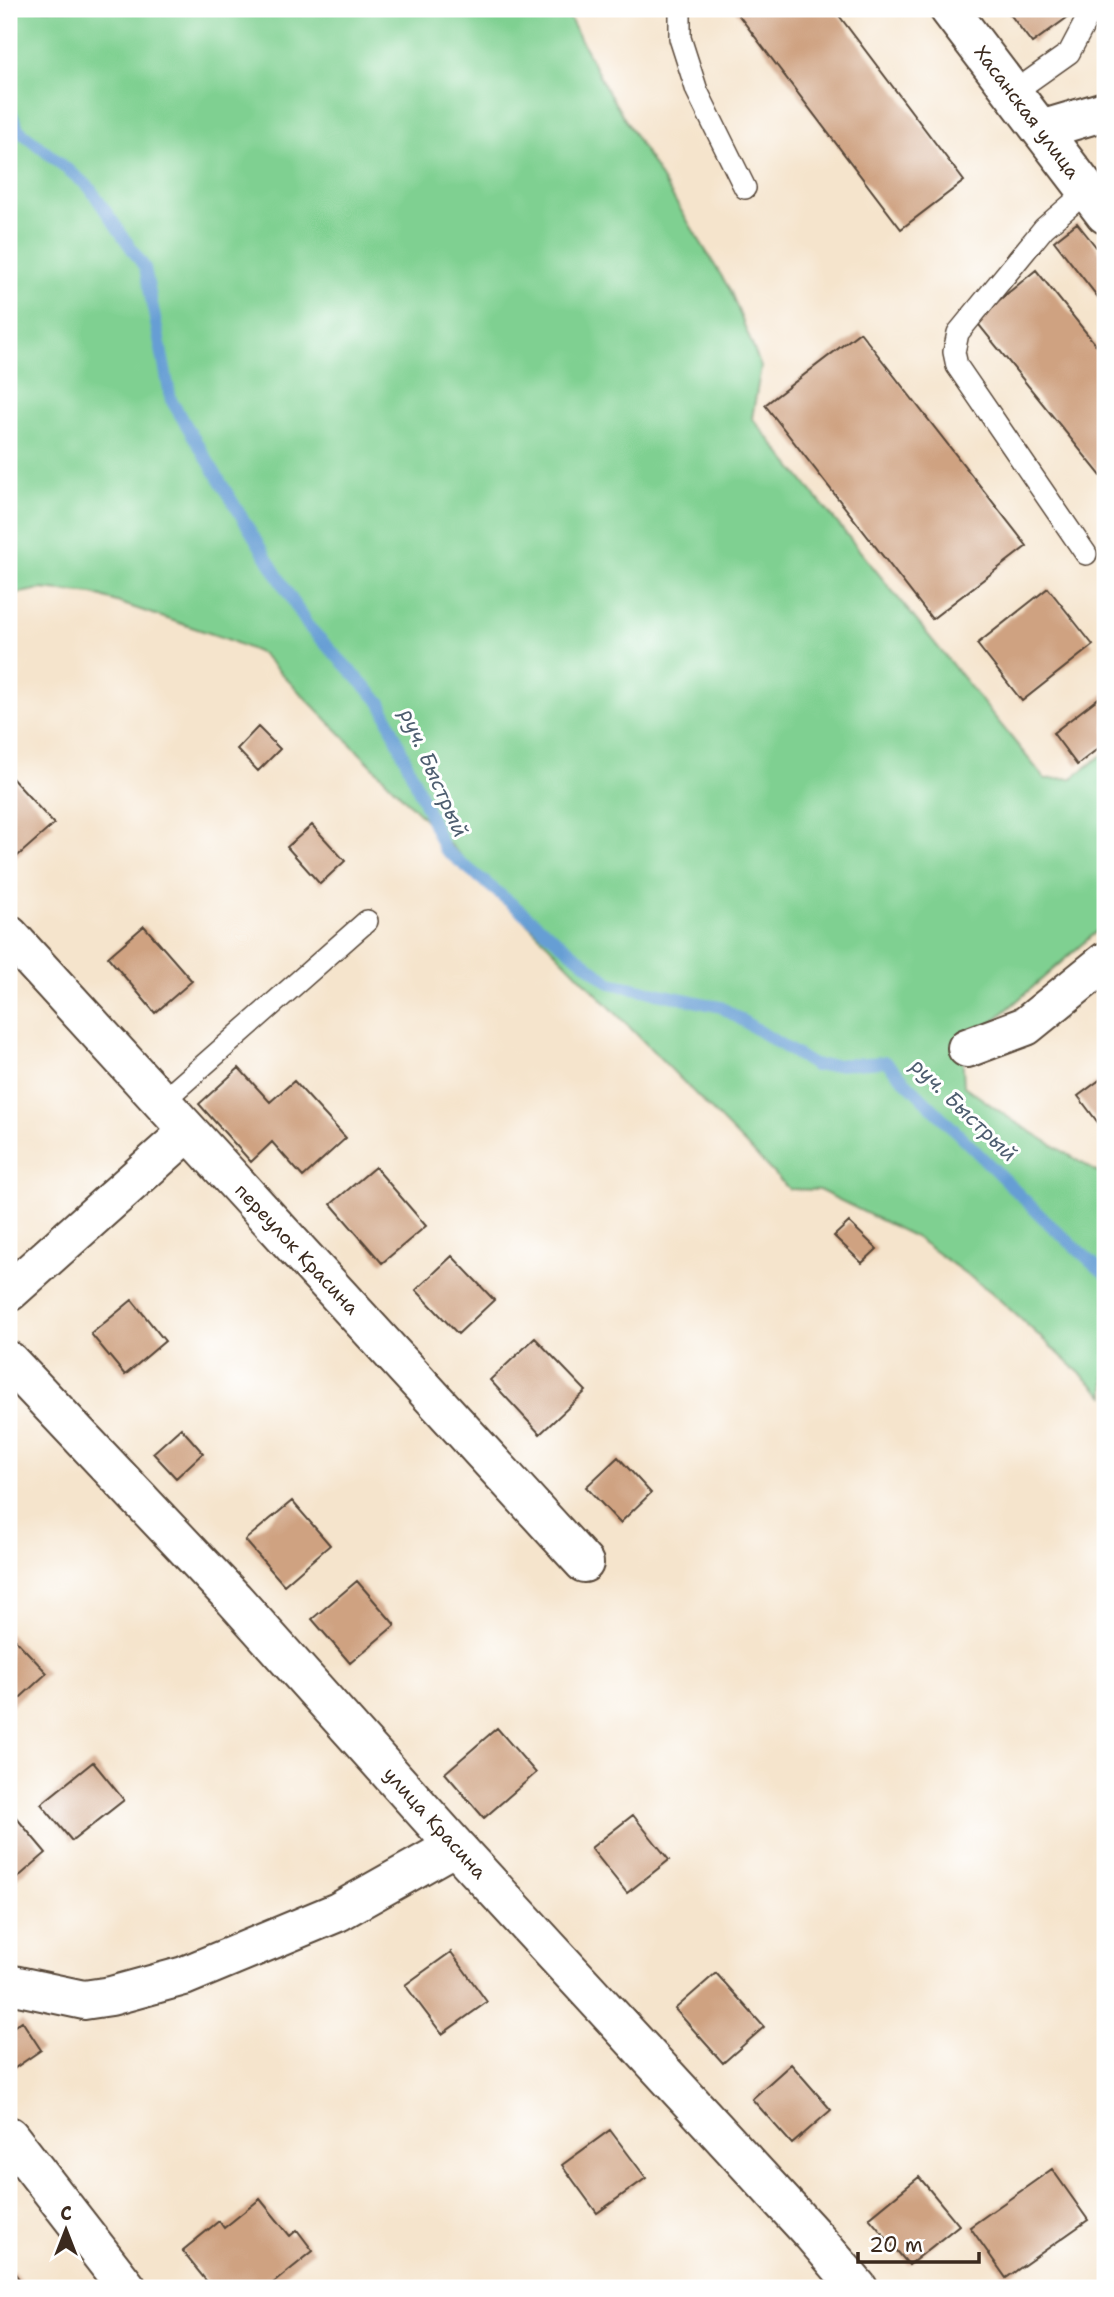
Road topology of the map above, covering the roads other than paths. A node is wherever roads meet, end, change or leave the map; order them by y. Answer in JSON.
{"nodes":[{"id":1,"x":680,"y":9,"type":"edge"},
{"id":2,"x":949,"y":9,"type":"edge"},
{"id":3,"x":1089,"y":11,"type":"edge"},
{"id":4,"x":1014,"y":92,"type":"junction"},
{"id":5,"x":1105,"y":111,"type":"edge"},
{"id":6,"x":1041,"y":130,"type":"junction"},
{"id":7,"x":745,"y":188,"type":"dead end"},
{"id":8,"x":1096,"y":203,"type":"edge"},
{"id":9,"x":1086,"y":554,"type":"dead end"},
{"id":10,"x":367,"y":921,"type":"dead end"},
{"id":11,"x":9,"y":935,"type":"edge"},
{"id":12,"x":1105,"y":962,"type":"edge"},
{"id":13,"x":967,"y":1048,"type":"dead end"},
{"id":14,"x":163,"y":1101,"type":"junction"},
{"id":15,"x":188,"y":1132,"type":"junction"},
{"id":16,"x":9,"y":1292,"type":"edge"},
{"id":17,"x":9,"y":1361,"type":"edge"},
{"id":18,"x":584,"y":1563,"type":"dead end"},
{"id":19,"x":455,"y":1846,"type":"junction"},
{"id":20,"x":9,"y":1984,"type":"edge"},
{"id":21,"x":9,"y":2136,"type":"edge"},
{"id":22,"x":127,"y":2288,"type":"edge"},
{"id":23,"x":858,"y":2288,"type":"edge"}],
"edges":[{"from":1,"to":7,"type":"lane"},
{"from":2,"to":4,"type":"street","name":"Хасанская улица"},
{"from":3,"to":4,"type":"lane"},
{"from":4,"to":6,"type":"street","name":"Хасанская улица"},
{"from":5,"to":6,"type":"street"},
{"from":6,"to":8,"type":"street","name":"Хасанская улица"},
{"from":8,"to":9,"type":"lane"},
{"from":10,"to":14,"type":"lane"},
{"from":11,"to":14,"type":"street","name":"переулок Красина"},
{"from":12,"to":13,"type":"street"},
{"from":14,"to":15,"type":"street","name":"переулок Красина"},
{"from":15,"to":16,"type":"street"},
{"from":15,"to":18,"type":"street","name":"переулок Красина"},
{"from":17,"to":19,"type":"street","name":"улица Красина"},
{"from":19,"to":20,"type":"street"},
{"from":19,"to":23,"type":"street","name":"улица Красина"},
{"from":21,"to":22,"type":"street"}]}
